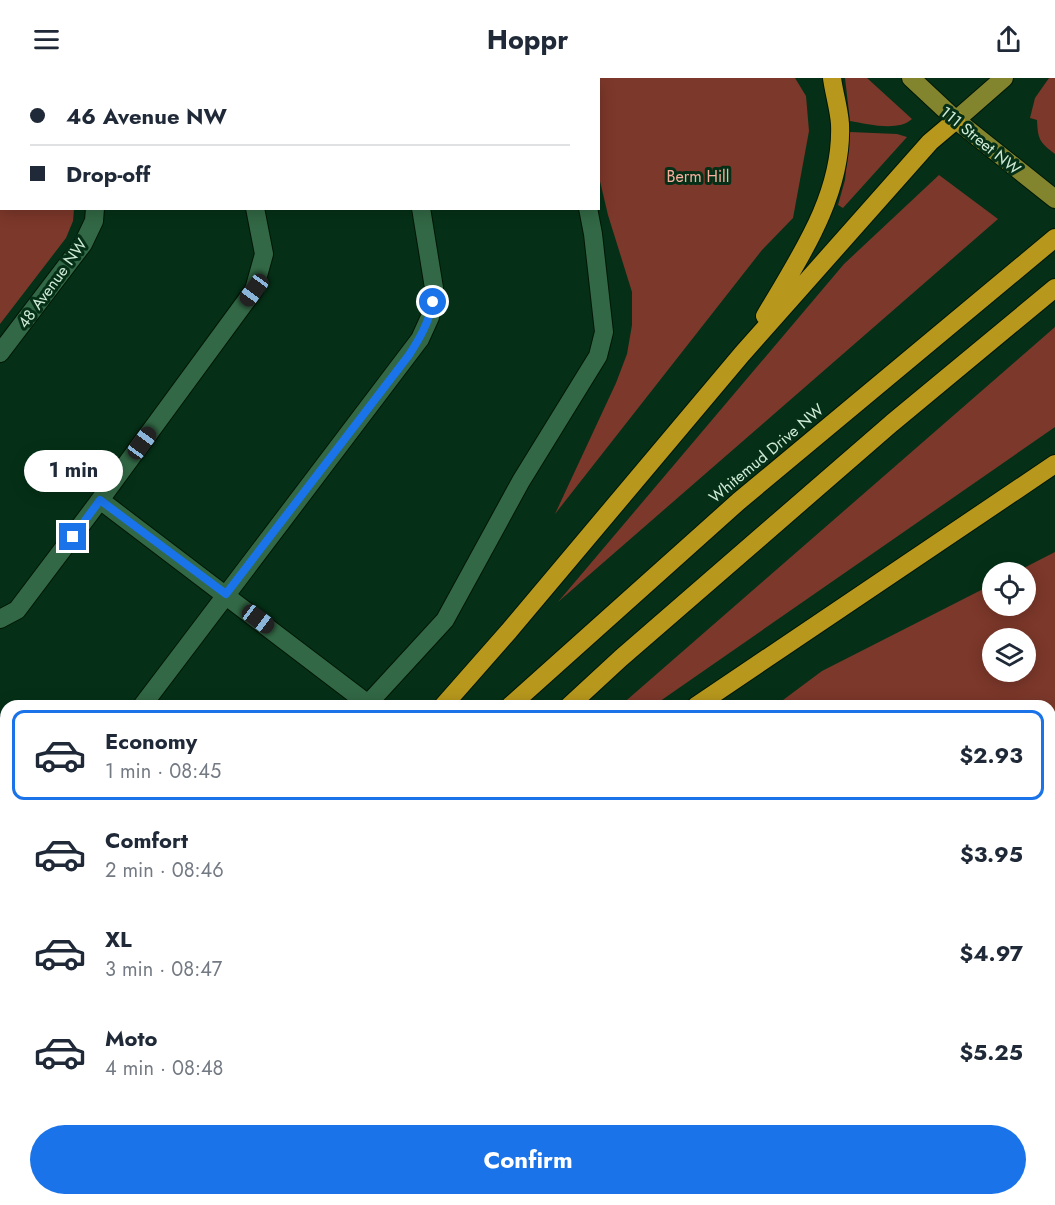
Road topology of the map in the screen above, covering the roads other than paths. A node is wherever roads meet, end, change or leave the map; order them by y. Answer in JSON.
{"nodes":[{"id":1,"x":832,"y":78,"type":"edge"},
{"id":2,"x":910,"y":78,"type":"edge"},
{"id":3,"x":1004,"y":78,"type":"edge"},
{"id":4,"x":956,"y":120,"type":"junction"},
{"id":5,"x":1055,"y":199,"type":"edge"},
{"id":6,"x":95,"y":210,"type":"edge"},
{"id":7,"x":255,"y":210,"type":"edge"},
{"id":8,"x":422,"y":210,"type":"edge"},
{"id":9,"x":588,"y":210,"type":"edge"},
{"id":10,"x":1055,"y":238,"type":"edge"},
{"id":11,"x":1055,"y":288,"type":"edge"},
{"id":12,"x":0,"y":353,"type":"edge"},
{"id":13,"x":742,"y":354,"type":"junction"},
{"id":14,"x":1055,"y":464,"type":"edge"},
{"id":15,"x":100,"y":500,"type":"junction"},
{"id":16,"x":226,"y":594,"type":"junction"},
{"id":17,"x":0,"y":619,"type":"edge"},
{"id":18,"x":146,"y":700,"type":"edge"},
{"id":19,"x":361,"y":700,"type":"edge"},
{"id":20,"x":372,"y":700,"type":"edge"},
{"id":21,"x":448,"y":700,"type":"edge"},
{"id":22,"x":517,"y":700,"type":"edge"},
{"id":23,"x":576,"y":700,"type":"edge"},
{"id":24,"x":705,"y":700,"type":"edge"}],
"edges":[{"from":1,"to":13,"type":"highway"},
{"from":2,"to":4,"type":"main road","name":"111 Street NW"},
{"from":3,"to":4,"type":"main road"},
{"from":4,"to":5,"type":"main road","name":"111 Street NW"},
{"from":4,"to":13,"type":"highway"},
{"from":6,"to":12,"type":"street","name":"48 Avenue NW"},
{"from":7,"to":15,"type":"street"},
{"from":8,"to":16,"type":"street"},
{"from":9,"to":20,"type":"street"},
{"from":10,"to":22,"type":"highway","name":"Whitemud Drive NW"},
{"from":11,"to":23,"type":"highway"},
{"from":13,"to":21,"type":"highway"},
{"from":14,"to":24,"type":"highway"},
{"from":15,"to":16,"type":"street"},
{"from":15,"to":17,"type":"street"},
{"from":16,"to":18,"type":"street"},
{"from":16,"to":19,"type":"street"}]}
